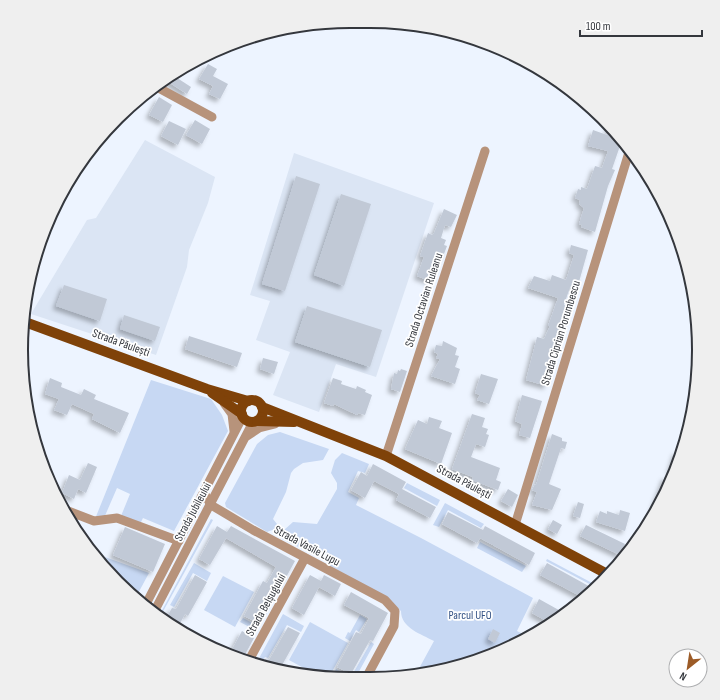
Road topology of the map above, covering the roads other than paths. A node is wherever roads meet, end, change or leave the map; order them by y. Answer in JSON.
{"nodes":[{"id":1,"x":161,"y":89,"type":"edge"},
{"id":2,"x":212,"y":117,"type":"dead end"},
{"id":3,"x":485,"y":151,"type":"dead end"},
{"id":4,"x":627,"y":157,"type":"edge"},
{"id":5,"x":30,"y":324,"type":"edge"},
{"id":6,"x":207,"y":389,"type":"junction"},
{"id":7,"x":221,"y":399,"type":"junction"},
{"id":8,"x":248,"y":401,"type":"junction"},
{"id":9,"x":262,"y":406,"type":"junction"},
{"id":10,"x":242,"y":415,"type":"junction"},
{"id":11,"x":255,"y":421,"type":"junction"},
{"id":12,"x":285,"y":422,"type":"junction"},
{"id":13,"x":302,"y":423,"type":"junction"},
{"id":14,"x":233,"y":435,"type":"junction"},
{"id":15,"x":245,"y":439,"type":"junction"},
{"id":16,"x":386,"y":456,"type":"junction"},
{"id":17,"x":204,"y":493,"type":"junction"},
{"id":18,"x":211,"y":504,"type":"junction"},
{"id":19,"x":75,"y":517,"type":"edge"},
{"id":20,"x":515,"y":525,"type":"junction"},
{"id":21,"x":179,"y":541,"type":"junction"},
{"id":22,"x":305,"y":558,"type":"junction"},
{"id":23,"x":603,"y":572,"type":"edge"},
{"id":24,"x":148,"y":600,"type":"edge"},
{"id":25,"x":157,"y":607,"type":"edge"},
{"id":26,"x":251,"y":656,"type":"edge"},
{"id":27,"x":369,"y":672,"type":"edge"}],
"edges":[{"from":1,"to":2,"type":"street"},
{"from":3,"to":16,"type":"street","name":"Strada Octavian Ruleanu"},
{"from":4,"to":20,"type":"street","name":"Strada Ciprian Porumbescu"},
{"from":5,"to":6,"type":"main road","name":"Strada Păulești"},
{"from":6,"to":7,"type":"main road","name":"Strada Păulești"},
{"from":6,"to":8,"type":"main road","name":"Strada Păulești"},
{"from":7,"to":10,"type":"main road","name":"Strada Păulești"},
{"from":7,"to":14,"type":"street"},
{"from":8,"to":9,"type":"main road"},
{"from":8,"to":10,"type":"main road"},
{"from":9,"to":11,"type":"main road"},
{"from":9,"to":13,"type":"main road","name":"Strada Păulești"},
{"from":10,"to":11,"type":"main road"},
{"from":10,"to":14,"type":"street","name":"Strada Jubileului"},
{"from":11,"to":12,"type":"main road","name":"Strada Păulești"},
{"from":11,"to":15,"type":"street","name":"Strada Jubileului"},
{"from":12,"to":13,"type":"main road","name":"Strada Păulești"},
{"from":12,"to":15,"type":"street"},
{"from":13,"to":16,"type":"main road","name":"Strada Păulești"},
{"from":14,"to":17,"type":"street","name":"Strada Jubileului"},
{"from":15,"to":18,"type":"street","name":"Strada Jubileului"},
{"from":16,"to":20,"type":"main road","name":"Strada Păulești"},
{"from":17,"to":18,"type":"street","name":"Strada Vasile Lupu"},
{"from":17,"to":21,"type":"street","name":"Strada Jubileului"},
{"from":18,"to":22,"type":"street","name":"Strada Vasile Lupu"},
{"from":18,"to":25,"type":"street","name":"Strada Jubileului"},
{"from":19,"to":21,"type":"street"},
{"from":20,"to":23,"type":"main road","name":"Strada Păulești"},
{"from":21,"to":24,"type":"street","name":"Strada Jubileului"},
{"from":22,"to":26,"type":"street","name":"Strada Belșugului"},
{"from":22,"to":27,"type":"street","name":"Strada Vasile Lupu"}]}
